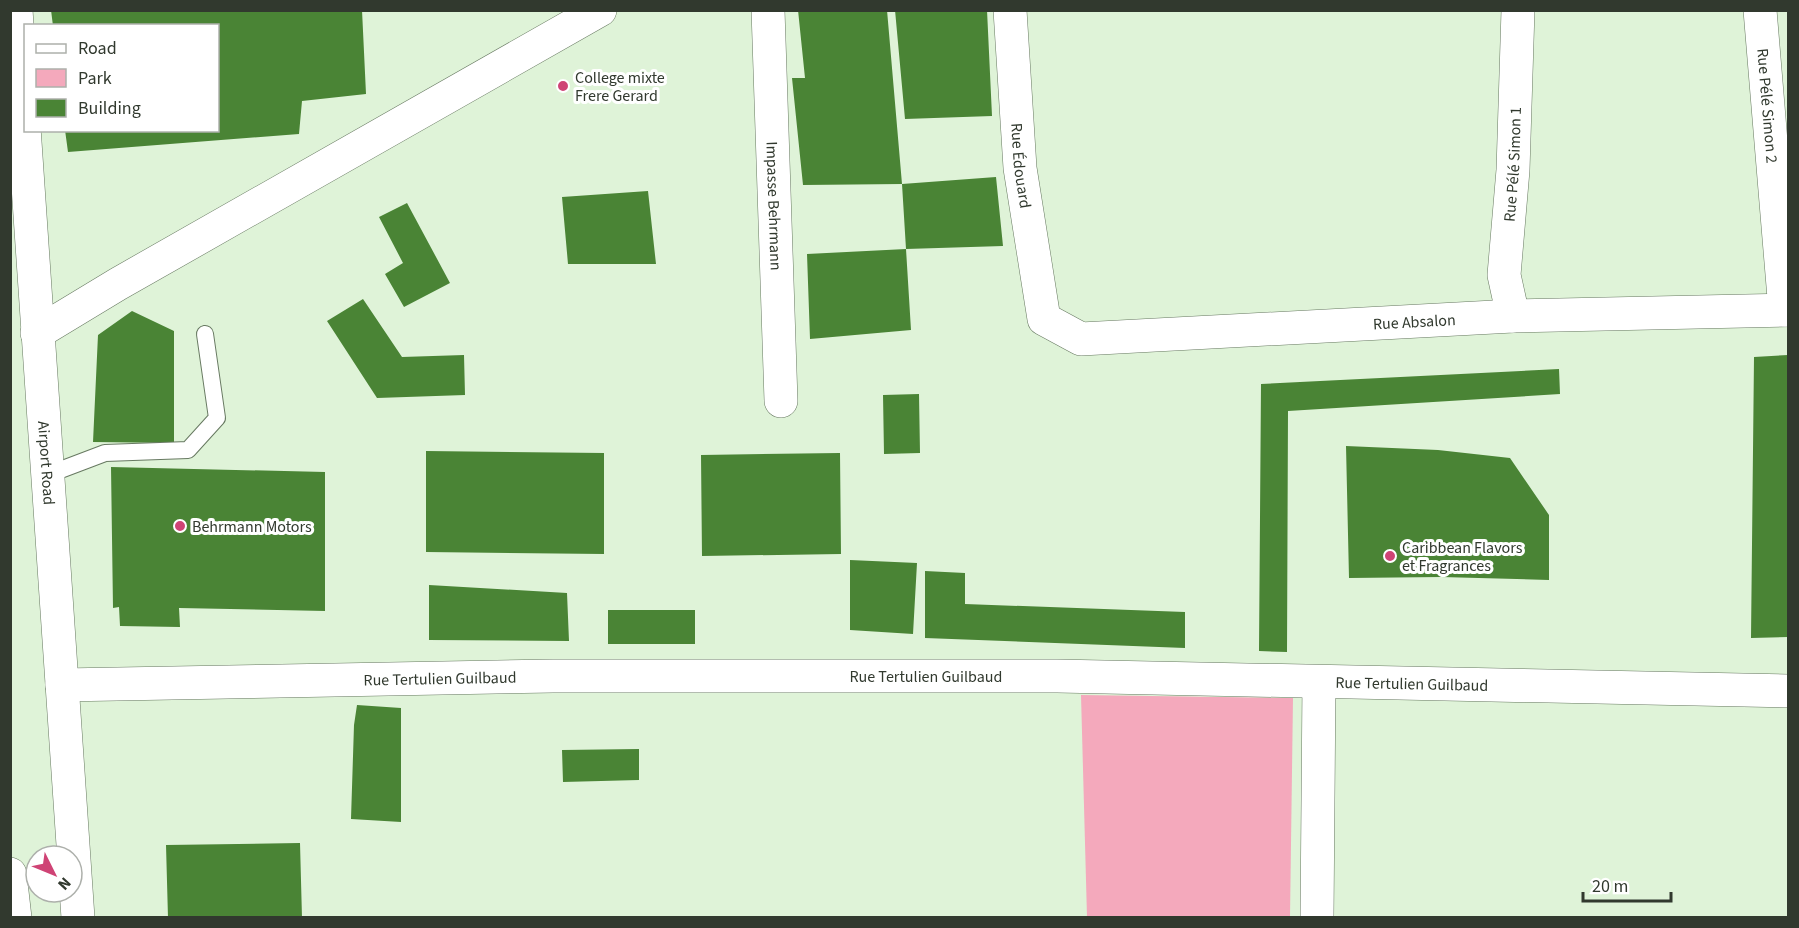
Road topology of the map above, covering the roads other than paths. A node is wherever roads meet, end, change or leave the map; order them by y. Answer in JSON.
{"nodes":[{"id":1,"x":16,"y":10,"type":"edge"},
{"id":2,"x":600,"y":10,"type":"edge"},
{"id":3,"x":768,"y":10,"type":"edge"},
{"id":4,"x":1010,"y":10,"type":"edge"},
{"id":5,"x":1518,"y":10,"type":"edge"},
{"id":6,"x":1760,"y":10,"type":"edge"},
{"id":7,"x":1787,"y":310,"type":"edge"},
{"id":8,"x":1514,"y":316,"type":"junction"},
{"id":9,"x":1044,"y":320,"type":"joint"},
{"id":10,"x":37,"y":333,"type":"junction"},
{"id":11,"x":205,"y":334,"type":"dead end"},
{"id":12,"x":781,"y":401,"type":"dead end"},
{"id":13,"x":47,"y":475,"type":"junction"},
{"id":14,"x":1319,"y":682,"type":"junction"},
{"id":15,"x":62,"y":685,"type":"junction"},
{"id":16,"x":1788,"y":691,"type":"edge"},
{"id":17,"x":10,"y":874,"type":"edge"},
{"id":18,"x":15,"y":918,"type":"edge"},
{"id":19,"x":78,"y":918,"type":"edge"},
{"id":20,"x":1317,"y":918,"type":"edge"}],
"edges":[{"from":1,"to":10,"type":"street","name":"Airport Road"},
{"from":2,"to":10,"type":"street"},
{"from":3,"to":12,"type":"street","name":"Impasse Behrmann"},
{"from":4,"to":9,"type":"street","name":"Rue Édouard"},
{"from":5,"to":8,"type":"street","name":"Rue Pélé Simon 1"},
{"from":6,"to":7,"type":"street","name":"Rue Pélé Simon 2"},
{"from":7,"to":8,"type":"street","name":"Rue Absalon"},
{"from":8,"to":9,"type":"street","name":"Rue Absalon"},
{"from":10,"to":13,"type":"street","name":"Airport Road"},
{"from":11,"to":13,"type":"lane"},
{"from":13,"to":15,"type":"street","name":"Airport Road"},
{"from":14,"to":15,"type":"street","name":"Rue Tertulien Guilbaud"},
{"from":14,"to":16,"type":"street","name":"Rue Tertulien Guilbaud"},
{"from":14,"to":20,"type":"street"},
{"from":15,"to":19,"type":"street","name":"Airport Road"},
{"from":17,"to":18,"type":"street"}]}
